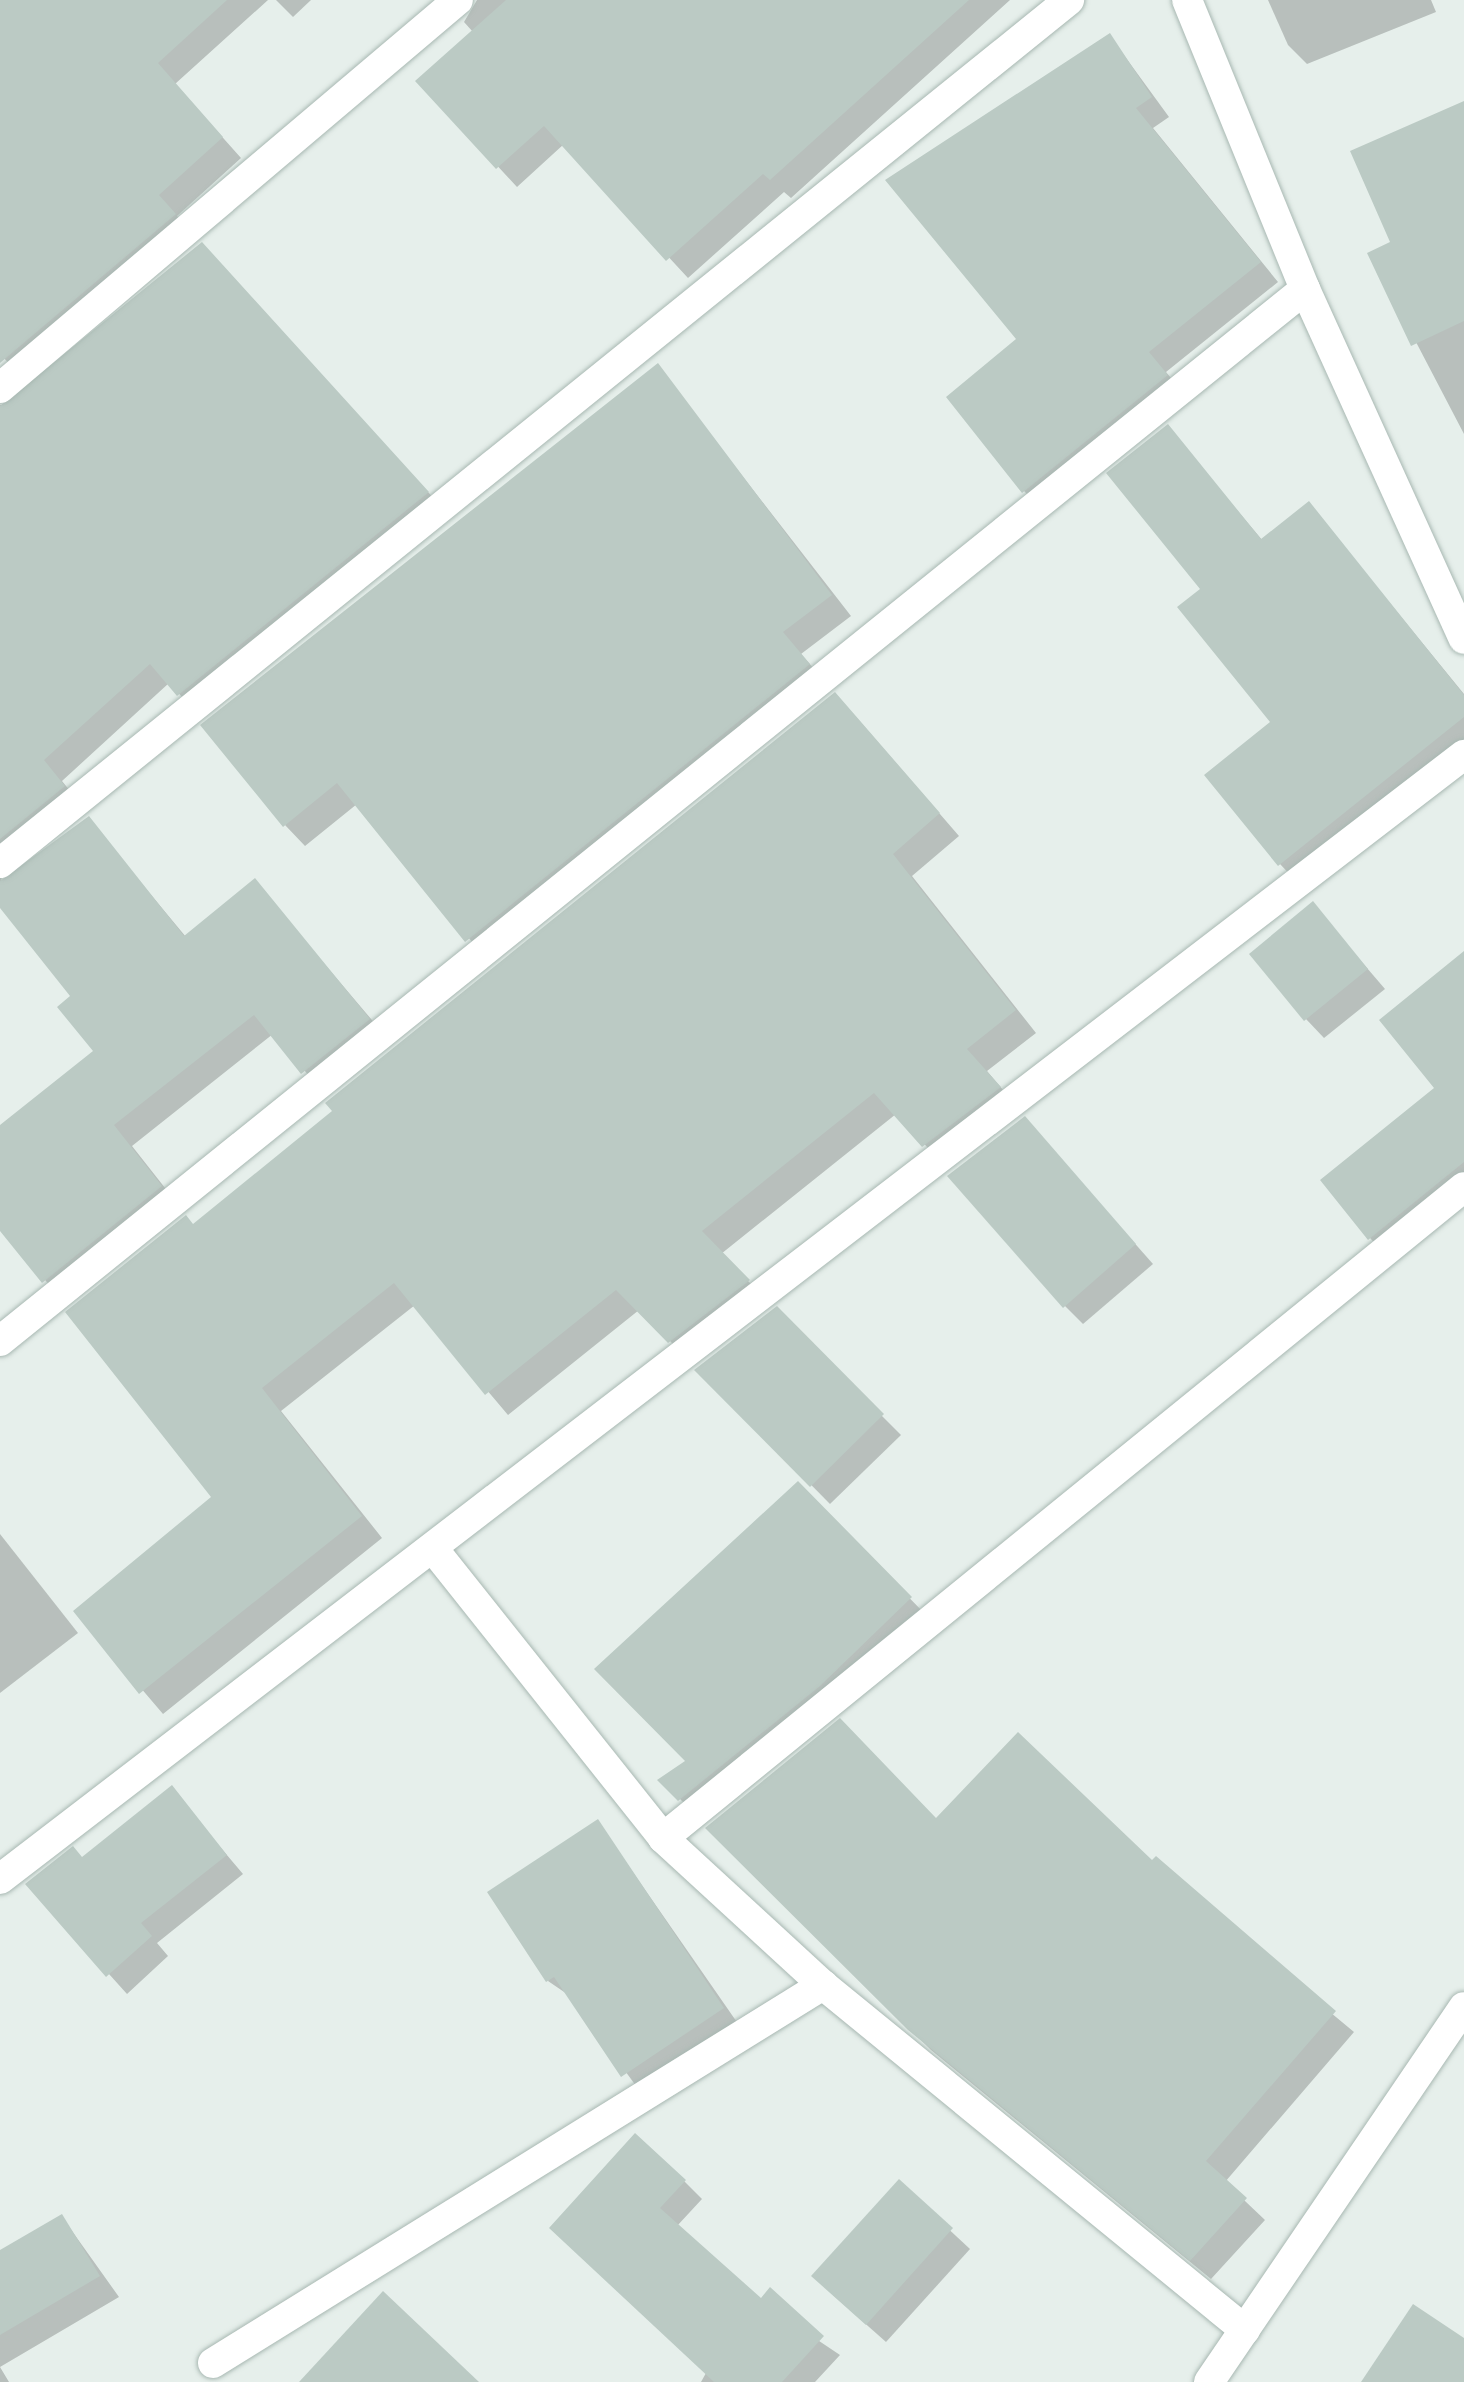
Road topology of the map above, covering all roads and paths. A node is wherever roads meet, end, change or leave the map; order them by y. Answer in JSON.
{"nodes":[{"id":1,"x":458,"y":0,"type":"edge"},
{"id":2,"x":1069,"y":0,"type":"edge"},
{"id":3,"x":1187,"y":0,"type":"edge"},
{"id":4,"x":1304,"y":289,"type":"junction"},
{"id":5,"x":0,"y":388,"type":"edge"},
{"id":6,"x":1464,"y":639,"type":"edge"},
{"id":7,"x":1464,"y":755,"type":"edge"},
{"id":8,"x":0,"y":863,"type":"edge"},
{"id":9,"x":1464,"y":1186,"type":"edge"},
{"id":10,"x":0,"y":1341,"type":"edge"},
{"id":11,"x":435,"y":1551,"type":"junction"},
{"id":12,"x":664,"y":1838,"type":"junction"},
{"id":13,"x":0,"y":1878,"type":"edge"},
{"id":14,"x":823,"y":1985,"type":"junction"},
{"id":15,"x":1464,"y":2007,"type":"edge"},
{"id":16,"x":1245,"y":2330,"type":"junction"},
{"id":17,"x":213,"y":2364,"type":"dead end"},
{"id":18,"x":1209,"y":2382,"type":"edge"}],
"edges":[{"from":1,"to":5,"type":"street"},
{"from":2,"to":8,"type":"street"},
{"from":3,"to":4,"type":"street"},
{"from":4,"to":6,"type":"street"},
{"from":4,"to":10,"type":"street"},
{"from":7,"to":11,"type":"street"},
{"from":9,"to":12,"type":"street"},
{"from":11,"to":12,"type":"street"},
{"from":11,"to":13,"type":"street"},
{"from":12,"to":14,"type":"street"},
{"from":14,"to":16,"type":"street"},
{"from":14,"to":17,"type":"street"},
{"from":15,"to":16,"type":"street"},
{"from":16,"to":18,"type":"street"}]}
